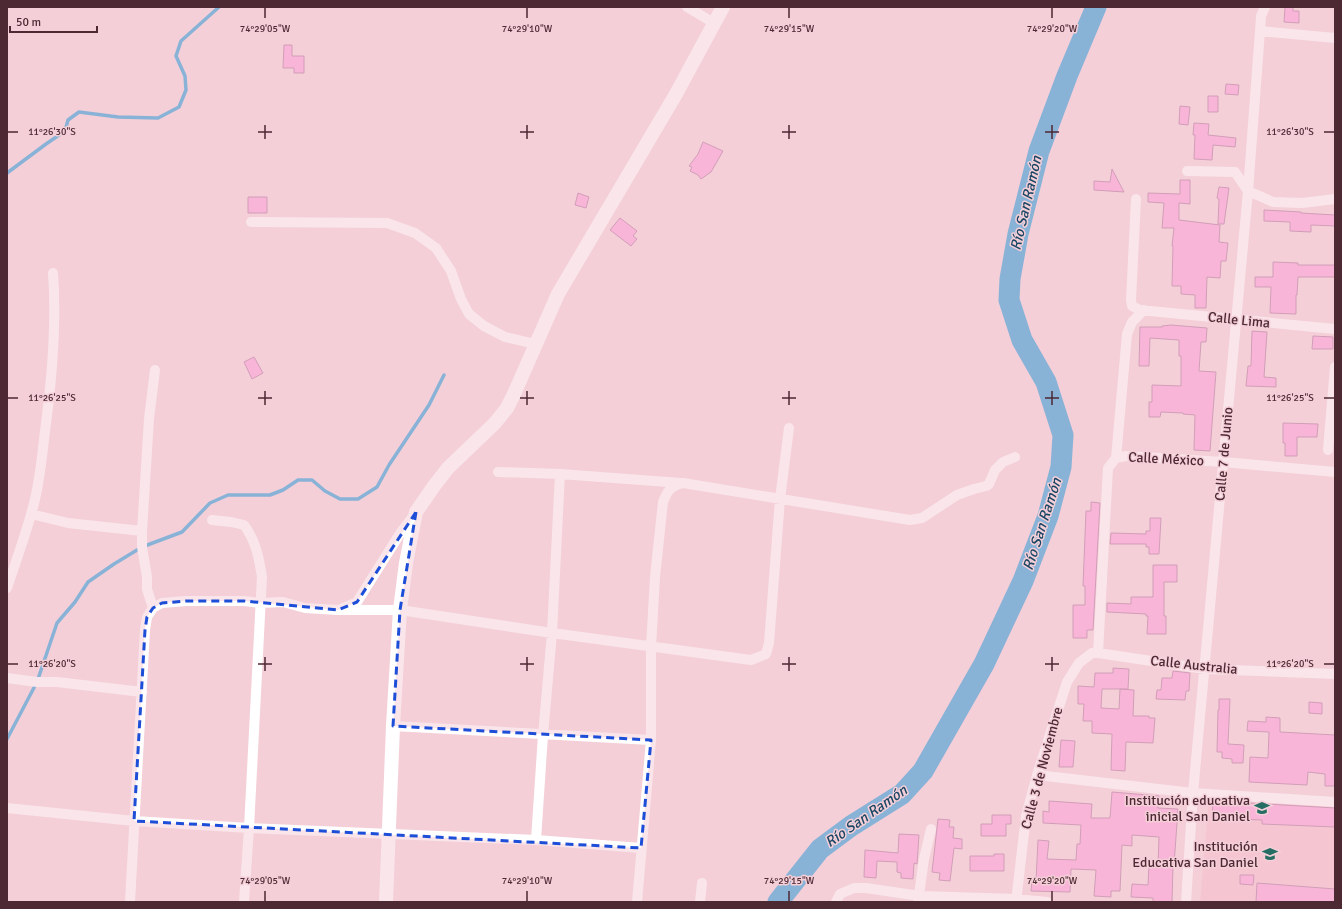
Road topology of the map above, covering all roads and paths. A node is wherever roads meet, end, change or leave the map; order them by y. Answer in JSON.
{"nodes":[{"id":1,"x":688,"y":7,"type":"edge"},
{"id":2,"x":723,"y":7,"type":"edge"},
{"id":3,"x":1265,"y":7,"type":"edge"},
{"id":4,"x":714,"y":23,"type":"junction"},
{"id":5,"x":1260,"y":31,"type":"junction"},
{"id":6,"x":1335,"y":38,"type":"edge"},
{"id":7,"x":1187,"y":171,"type":"dead end"},
{"id":8,"x":1248,"y":191,"type":"junction"},
{"id":9,"x":1136,"y":199,"type":"dead end"},
{"id":10,"x":1335,"y":199,"type":"edge"},
{"id":11,"x":251,"y":222,"type":"dead end"},
{"id":12,"x":53,"y":273,"type":"dead end"},
{"id":13,"x":1144,"y":310,"type":"junction"},
{"id":14,"x":1237,"y":320,"type":"junction"},
{"id":15,"x":1335,"y":329,"type":"edge"},
{"id":16,"x":535,"y":344,"type":"junction"},
{"id":17,"x":1335,"y":367,"type":"edge"},
{"id":18,"x":155,"y":370,"type":"dead end"},
{"id":19,"x":789,"y":428,"type":"dead end"},
{"id":20,"x":1328,"y":450,"type":"dead end"},
{"id":21,"x":1016,"y":457,"type":"dead end"},
{"id":22,"x":1116,"y":458,"type":"junction"},
{"id":23,"x":1223,"y":462,"type":"junction"},
{"id":24,"x":498,"y":472,"type":"dead end"},
{"id":25,"x":1335,"y":472,"type":"edge"},
{"id":26,"x":560,"y":474,"type":"junction"},
{"id":27,"x":683,"y":483,"type":"junction"},
{"id":28,"x":780,"y":499,"type":"junction"},
{"id":29,"x":416,"y":512,"type":"junction"},
{"id":30,"x":31,"y":514,"type":"junction"},
{"id":31,"x":212,"y":520,"type":"dead end"},
{"id":32,"x":142,"y":531,"type":"junction"},
{"id":33,"x":7,"y":588,"type":"edge"},
{"id":34,"x":260,"y":603,"type":"junction"},
{"id":35,"x":153,"y":608,"type":"junction"},
{"id":36,"x":338,"y":610,"type":"junction"},
{"id":37,"x":400,"y":610,"type":"junction"},
{"id":38,"x":552,"y":633,"type":"junction"},
{"id":39,"x":652,"y":647,"type":"junction"},
{"id":40,"x":1098,"y":653,"type":"junction"},
{"id":41,"x":1205,"y":669,"type":"junction"},
{"id":42,"x":1335,"y":674,"type":"edge"},
{"id":43,"x":7,"y":678,"type":"edge"},
{"id":44,"x":142,"y":692,"type":"junction"},
{"id":45,"x":392,"y":726,"type":"junction"},
{"id":46,"x":542,"y":735,"type":"junction"},
{"id":47,"x":650,"y":740,"type":"junction"},
{"id":48,"x":1037,"y":775,"type":"junction"},
{"id":49,"x":1193,"y":793,"type":"junction"},
{"id":50,"x":1335,"y":802,"type":"edge"},
{"id":51,"x":7,"y":808,"type":"edge"},
{"id":52,"x":134,"y":820,"type":"junction"},
{"id":53,"x":249,"y":828,"type":"junction"},
{"id":54,"x":931,"y":829,"type":"dead end"},
{"id":55,"x":388,"y":834,"type":"junction"},
{"id":56,"x":536,"y":840,"type":"junction"},
{"id":57,"x":641,"y":848,"type":"junction"},
{"id":58,"x":702,"y":883,"type":"dead end"},
{"id":59,"x":919,"y":899,"type":"edge"},
{"id":60,"x":1016,"y":900,"type":"edge"},
{"id":61,"x":130,"y":902,"type":"edge"},
{"id":62,"x":244,"y":902,"type":"edge"},
{"id":63,"x":386,"y":902,"type":"edge"},
{"id":64,"x":637,"y":902,"type":"edge"},
{"id":65,"x":700,"y":902,"type":"edge"},
{"id":66,"x":836,"y":902,"type":"edge"},
{"id":67,"x":1047,"y":902,"type":"edge"},
{"id":68,"x":1186,"y":902,"type":"edge"}],
"edges":[{"from":1,"to":4,"type":"street"},
{"from":2,"to":4,"type":"main road"},
{"from":3,"to":5,"type":"street","name":"Calle 7 de Junio"},
{"from":4,"to":16,"type":"main road"},
{"from":5,"to":6,"type":"street"},
{"from":5,"to":8,"type":"street","name":"Calle 7 de Junio"},
{"from":7,"to":8,"type":"street"},
{"from":8,"to":10,"type":"street"},
{"from":8,"to":14,"type":"street","name":"Calle 7 de Junio"},
{"from":9,"to":13,"type":"street"},
{"from":11,"to":16,"type":"street"},
{"from":12,"to":30,"type":"street"},
{"from":13,"to":14,"type":"street","name":"Calle Lima"},
{"from":13,"to":22,"type":"street"},
{"from":14,"to":15,"type":"street","name":"Calle Lima"},
{"from":14,"to":23,"type":"street","name":"Calle 7 de Junio"},
{"from":16,"to":29,"type":"main road"},
{"from":17,"to":20,"type":"street"},
{"from":18,"to":32,"type":"street"},
{"from":19,"to":28,"type":"street"},
{"from":21,"to":28,"type":"street"},
{"from":22,"to":23,"type":"street","name":"Calle México"},
{"from":22,"to":40,"type":"street"},
{"from":23,"to":25,"type":"street","name":"Calle México"},
{"from":23,"to":41,"type":"street","name":"Calle 7 de Junio"},
{"from":24,"to":26,"type":"street"},
{"from":26,"to":27,"type":"street"},
{"from":26,"to":38,"type":"street"},
{"from":27,"to":28,"type":"street"},
{"from":27,"to":39,"type":"street"},
{"from":28,"to":39,"type":"street"},
{"from":29,"to":36,"type":"street"},
{"from":29,"to":37,"type":"main road"},
{"from":30,"to":32,"type":"street"},
{"from":30,"to":33,"type":"street"},
{"from":31,"to":34,"type":"street"},
{"from":32,"to":35,"type":"street"},
{"from":34,"to":35,"type":"street"},
{"from":34,"to":36,"type":"street"},
{"from":34,"to":53,"type":"street"},
{"from":35,"to":44,"type":"street"},
{"from":36,"to":37,"type":"street"},
{"from":37,"to":38,"type":"street"},
{"from":37,"to":45,"type":"main road"},
{"from":38,"to":39,"type":"street"},
{"from":38,"to":46,"type":"street"},
{"from":39,"to":47,"type":"street"},
{"from":40,"to":41,"type":"street","name":"Calle Australia"},
{"from":40,"to":48,"type":"street","name":"Calle 3 de Noviembre"},
{"from":41,"to":42,"type":"street","name":"Calle Australia"},
{"from":41,"to":49,"type":"street","name":"Calle 7 de Junio"},
{"from":43,"to":44,"type":"street"},
{"from":44,"to":52,"type":"street"},
{"from":45,"to":46,"type":"street"},
{"from":45,"to":55,"type":"main road"},
{"from":46,"to":47,"type":"street"},
{"from":46,"to":56,"type":"street"},
{"from":47,"to":57,"type":"street"},
{"from":48,"to":49,"type":"street"},
{"from":48,"to":60,"type":"street","name":"Calle 3 de Noviembre"},
{"from":49,"to":50,"type":"street"},
{"from":49,"to":68,"type":"street","name":"Calle 7 de Junio"},
{"from":51,"to":52,"type":"street"},
{"from":52,"to":53,"type":"street"},
{"from":52,"to":61,"type":"street"},
{"from":53,"to":55,"type":"street"},
{"from":53,"to":62,"type":"street"},
{"from":54,"to":59,"type":"street"},
{"from":55,"to":56,"type":"street"},
{"from":55,"to":63,"type":"main road"},
{"from":56,"to":57,"type":"street"},
{"from":57,"to":64,"type":"street"},
{"from":58,"to":65,"type":"street"},
{"from":59,"to":60,"type":"street"},
{"from":59,"to":66,"type":"street"},
{"from":60,"to":67,"type":"street"}]}
